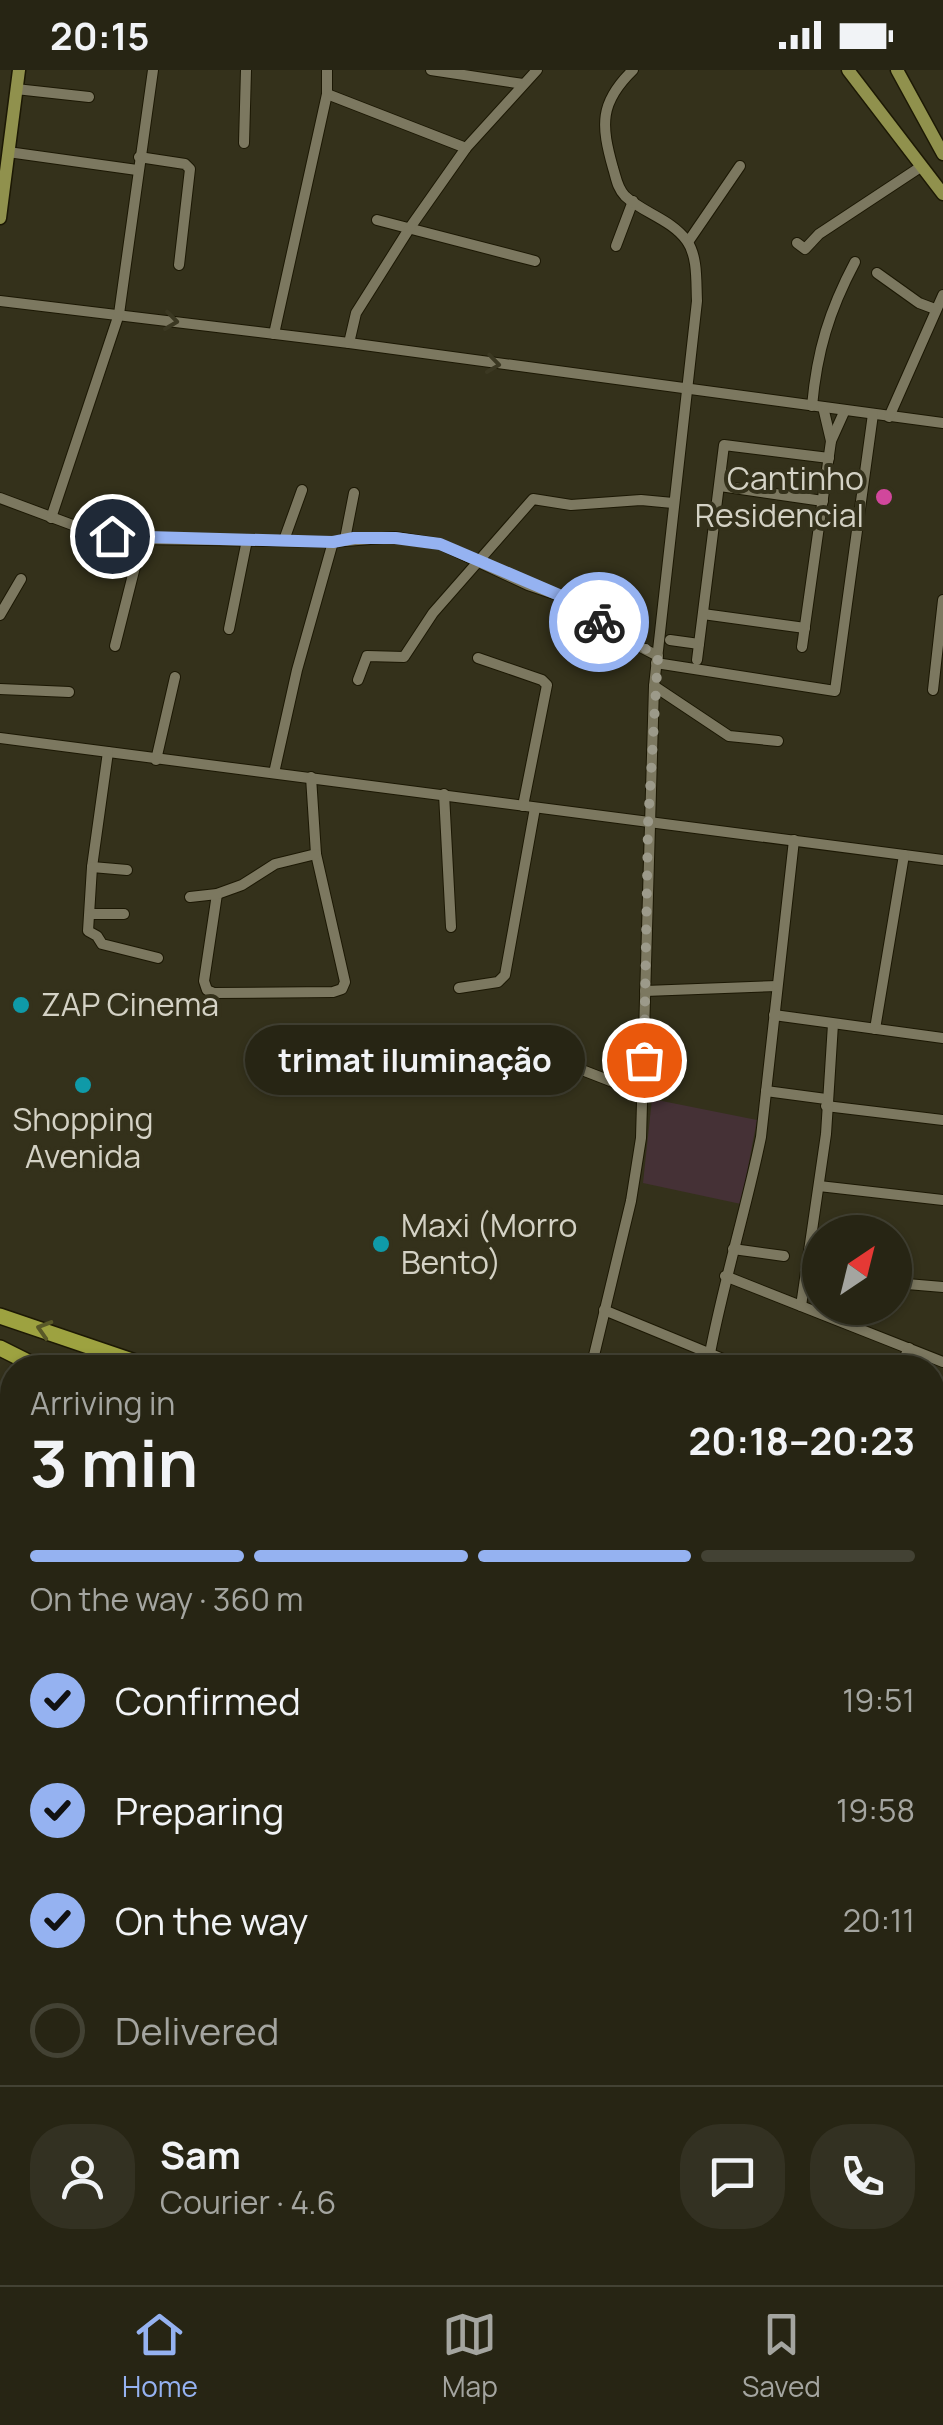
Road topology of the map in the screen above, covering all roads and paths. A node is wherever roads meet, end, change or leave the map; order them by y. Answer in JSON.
{"nodes":[{"id":1,"x":19,"y":70,"type":"edge"},
{"id":2,"x":154,"y":70,"type":"edge"},
{"id":3,"x":246,"y":70,"type":"edge"},
{"id":4,"x":327,"y":70,"type":"edge"},
{"id":5,"x":431,"y":70,"type":"edge"},
{"id":6,"x":538,"y":70,"type":"edge"},
{"id":7,"x":633,"y":70,"type":"edge"},
{"id":8,"x":851,"y":70,"type":"edge"},
{"id":9,"x":889,"y":70,"type":"edge"},
{"id":10,"x":897,"y":70,"type":"edge"},
{"id":11,"x":523,"y":84,"type":"junction"},
{"id":12,"x":16,"y":89,"type":"junction"},
{"id":13,"x":326,"y":94,"type":"junction"},
{"id":14,"x":89,"y":97,"type":"dead end"},
{"id":15,"x":6,"y":122,"type":"edge"},
{"id":16,"x":936,"y":141,"type":"junction"},
{"id":17,"x":244,"y":143,"type":"dead end"},
{"id":18,"x":466,"y":148,"type":"junction"},
{"id":19,"x":8,"y":152,"type":"junction"},
{"id":20,"x":943,"y":154,"type":"edge"},
{"id":21,"x":918,"y":161,"type":"junction"},
{"id":22,"x":138,"y":164,"type":"junction"},
{"id":23,"x":740,"y":166,"type":"dead end"},
{"id":24,"x":943,"y":194,"type":"edge"},
{"id":25,"x":633,"y":202,"type":"junction"},
{"id":26,"x":0,"y":218,"type":"edge"},
{"id":27,"x":377,"y":220,"type":"dead end"},
{"id":28,"x":409,"y":229,"type":"junction"},
{"id":29,"x":688,"y":242,"type":"junction"},
{"id":30,"x":798,"y":243,"type":"dead end"},
{"id":31,"x":616,"y":246,"type":"dead end"},
{"id":32,"x":535,"y":261,"type":"dead end"},
{"id":33,"x":855,"y":262,"type":"dead end"},
{"id":34,"x":179,"y":265,"type":"dead end"},
{"id":35,"x":876,"y":273,"type":"dead end"},
{"id":36,"x":943,"y":296,"type":"edge"},
{"id":37,"x":0,"y":302,"type":"edge"},
{"id":38,"x":935,"y":309,"type":"junction"},
{"id":39,"x":119,"y":314,"type":"junction"},
{"id":40,"x":274,"y":334,"type":"junction"},
{"id":41,"x":349,"y":343,"type":"junction"},
{"id":42,"x":689,"y":390,"type":"junction"},
{"id":43,"x":818,"y":407,"type":"junction"},
{"id":44,"x":845,"y":410,"type":"junction"},
{"id":45,"x":874,"y":414,"type":"junction"},
{"id":46,"x":889,"y":417,"type":"junction"},
{"id":47,"x":943,"y":424,"type":"edge"},
{"id":48,"x":831,"y":435,"type":"junction"},
{"id":49,"x":829,"y":458,"type":"junction"},
{"id":50,"x":720,"y":486,"type":"junction"},
{"id":51,"x":302,"y":490,"type":"dead end"},
{"id":52,"x":354,"y":493,"type":"dead end"},
{"id":53,"x":0,"y":498,"type":"edge"},
{"id":54,"x":823,"y":501,"type":"junction"},
{"id":55,"x":673,"y":503,"type":"junction"},
{"id":56,"x":51,"y":518,"type":"junction"},
{"id":57,"x":142,"y":538,"type":"junction"},
{"id":58,"x":247,"y":540,"type":"junction"},
{"id":59,"x":284,"y":540,"type":"junction"},
{"id":60,"x":339,"y":540,"type":"junction"},
{"id":61,"x":481,"y":561,"type":"junction"},
{"id":62,"x":21,"y":579,"type":"dead end"},
{"id":63,"x":943,"y":600,"type":"edge"},
{"id":64,"x":703,"y":614,"type":"junction"},
{"id":65,"x":0,"y":615,"type":"edge"},
{"id":66,"x":805,"y":628,"type":"junction"},
{"id":67,"x":229,"y":629,"type":"dead end"},
{"id":68,"x":670,"y":640,"type":"dead end"},
{"id":69,"x":699,"y":644,"type":"junction"},
{"id":70,"x":115,"y":646,"type":"dead end"},
{"id":71,"x":802,"y":647,"type":"dead end"},
{"id":72,"x":478,"y":658,"type":"dead end"},
{"id":73,"x":657,"y":660,"type":"junction"},
{"id":74,"x":697,"y":660,"type":"dead end"},
{"id":75,"x":175,"y":677,"type":"dead end"},
{"id":76,"x":358,"y":680,"type":"dead end"},
{"id":77,"x":654,"y":686,"type":"junction"},
{"id":78,"x":0,"y":689,"type":"edge"},
{"id":79,"x":933,"y":690,"type":"dead end"},
{"id":80,"x":69,"y":692,"type":"dead end"},
{"id":81,"x":0,"y":738,"type":"edge"},
{"id":82,"x":778,"y":741,"type":"dead end"},
{"id":83,"x":108,"y":752,"type":"junction"},
{"id":84,"x":156,"y":760,"type":"junction"},
{"id":85,"x":274,"y":773,"type":"junction"},
{"id":86,"x":311,"y":777,"type":"junction"},
{"id":87,"x":444,"y":794,"type":"junction"},
{"id":88,"x":529,"y":807,"type":"junction"},
{"id":89,"x":648,"y":824,"type":"junction"},
{"id":90,"x":794,"y":840,"type":"junction"},
{"id":91,"x":316,"y":854,"type":"junction"},
{"id":92,"x":904,"y":854,"type":"junction"},
{"id":93,"x":943,"y":860,"type":"edge"},
{"id":94,"x":92,"y":867,"type":"junction"},
{"id":95,"x":127,"y":870,"type":"dead end"},
{"id":96,"x":217,"y":894,"type":"junction"},
{"id":97,"x":190,"y":897,"type":"dead end"},
{"id":98,"x":90,"y":914,"type":"junction"},
{"id":99,"x":124,"y":914,"type":"dead end"},
{"id":100,"x":450,"y":926,"type":"dead end"},
{"id":101,"x":158,"y":958,"type":"dead end"},
{"id":102,"x":778,"y":986,"type":"junction"},
{"id":103,"x":459,"y":988,"type":"dead end"},
{"id":104,"x":645,"y":991,"type":"junction"},
{"id":105,"x":774,"y":1015,"type":"junction"},
{"id":106,"x":833,"y":1024,"type":"junction"},
{"id":107,"x":875,"y":1029,"type":"junction"},
{"id":108,"x":943,"y":1038,"type":"edge"},
{"id":109,"x":551,"y":1058,"type":"dead end"},
{"id":110,"x":766,"y":1091,"type":"junction"},
{"id":111,"x":644,"y":1094,"type":"junction"},
{"id":112,"x":826,"y":1102,"type":"junction"},
{"id":113,"x":943,"y":1120,"type":"edge"},
{"id":114,"x":820,"y":1186,"type":"junction"},
{"id":115,"x":943,"y":1200,"type":"edge"},
{"id":116,"x":816,"y":1215,"type":"edge"},
{"id":117,"x":733,"y":1249,"type":"junction"},
{"id":118,"x":784,"y":1256,"type":"dead end"},
{"id":119,"x":724,"y":1276,"type":"junction"},
{"id":120,"x":912,"y":1284,"type":"edge"},
{"id":121,"x":943,"y":1287,"type":"edge"},
{"id":122,"x":802,"y":1301,"type":"edge"},
{"id":123,"x":801,"y":1306,"type":"junction"},
{"id":124,"x":604,"y":1310,"type":"junction"},
{"id":125,"x":0,"y":1316,"type":"edge"},
{"id":126,"x":909,"y":1348,"type":"junction"},
{"id":127,"x":710,"y":1353,"type":"junction"},
{"id":128,"x":115,"y":1355,"type":"edge"},
{"id":129,"x":593,"y":1355,"type":"edge"},
{"id":130,"x":715,"y":1355,"type":"edge"},
{"id":131,"x":906,"y":1355,"type":"edge"},
{"id":132,"x":926,"y":1355,"type":"edge"}],
"edges":[{"from":1,"to":12,"type":"main road"},
{"from":2,"to":22,"type":"street"},
{"from":3,"to":17,"type":"street"},
{"from":4,"to":13,"type":"street"},
{"from":5,"to":11,"type":"street"},
{"from":6,"to":11,"type":"street"},
{"from":7,"to":25,"type":"street"},
{"from":8,"to":21,"type":"main road"},
{"from":9,"to":16,"type":"main road"},
{"from":10,"to":16,"type":"main road"},
{"from":11,"to":18,"type":"street"},
{"from":12,"to":14,"type":"street"},
{"from":12,"to":15,"type":"main road"},
{"from":13,"to":18,"type":"street"},
{"from":13,"to":40,"type":"street"},
{"from":15,"to":19,"type":"main road"},
{"from":16,"to":20,"type":"main road"},
{"from":18,"to":28,"type":"street"},
{"from":19,"to":22,"type":"street"},
{"from":19,"to":26,"type":"main road"},
{"from":21,"to":24,"type":"main road"},
{"from":21,"to":30,"type":"street"},
{"from":22,"to":34,"type":"street"},
{"from":22,"to":39,"type":"street"},
{"from":23,"to":29,"type":"street"},
{"from":25,"to":29,"type":"street"},
{"from":25,"to":31,"type":"street"},
{"from":27,"to":28,"type":"street"},
{"from":28,"to":32,"type":"street"},
{"from":28,"to":41,"type":"street"},
{"from":29,"to":42,"type":"street"},
{"from":33,"to":43,"type":"street"},
{"from":35,"to":38,"type":"street"},
{"from":36,"to":38,"type":"street"},
{"from":37,"to":39,"type":"street"},
{"from":38,"to":46,"type":"street"},
{"from":39,"to":40,"type":"street","one_way":true},
{"from":39,"to":56,"type":"street"},
{"from":40,"to":41,"type":"street"},
{"from":41,"to":42,"type":"street","one_way":true},
{"from":42,"to":43,"type":"street"},
{"from":42,"to":55,"type":"street"},
{"from":43,"to":44,"type":"street"},
{"from":43,"to":48,"type":"street"},
{"from":44,"to":45,"type":"street"},
{"from":44,"to":48,"type":"street"},
{"from":45,"to":46,"type":"street"},
{"from":45,"to":73,"type":"street"},
{"from":46,"to":47,"type":"street"},
{"from":48,"to":49,"type":"street"},
{"from":49,"to":50,"type":"street"},
{"from":49,"to":54,"type":"street"},
{"from":50,"to":54,"type":"street"},
{"from":50,"to":64,"type":"street"},
{"from":51,"to":59,"type":"street"},
{"from":52,"to":60,"type":"street"},
{"from":53,"to":56,"type":"street"},
{"from":54,"to":66,"type":"street"},
{"from":55,"to":61,"type":"street"},
{"from":55,"to":73,"type":"street"},
{"from":56,"to":57,"type":"street"},
{"from":57,"to":58,"type":"street"},
{"from":57,"to":70,"type":"street"},
{"from":58,"to":59,"type":"street"},
{"from":58,"to":67,"type":"street"},
{"from":59,"to":60,"type":"street"},
{"from":60,"to":61,"type":"street"},
{"from":60,"to":85,"type":"street"},
{"from":61,"to":73,"type":"street"},
{"from":61,"to":76,"type":"street"},
{"from":62,"to":65,"type":"street"},
{"from":63,"to":79,"type":"street"},
{"from":64,"to":66,"type":"street"},
{"from":64,"to":69,"type":"street"},
{"from":66,"to":71,"type":"street"},
{"from":68,"to":69,"type":"street"},
{"from":69,"to":74,"type":"street"},
{"from":72,"to":88,"type":"street"},
{"from":73,"to":77,"type":"street"},
{"from":75,"to":84,"type":"street"},
{"from":77,"to":82,"type":"street"},
{"from":77,"to":89,"type":"street"},
{"from":78,"to":80,"type":"street"},
{"from":81,"to":83,"type":"street"},
{"from":83,"to":84,"type":"street"},
{"from":83,"to":94,"type":"street"},
{"from":84,"to":85,"type":"street"},
{"from":85,"to":86,"type":"street"},
{"from":86,"to":87,"type":"street"},
{"from":86,"to":91,"type":"street"},
{"from":87,"to":88,"type":"street"},
{"from":87,"to":100,"type":"street"},
{"from":88,"to":89,"type":"street"},
{"from":88,"to":103,"type":"street"},
{"from":89,"to":90,"type":"street"},
{"from":89,"to":104,"type":"street"},
{"from":90,"to":92,"type":"street"},
{"from":90,"to":102,"type":"street"},
{"from":91,"to":96,"type":"street"},
{"from":91,"to":96,"type":"street"},
{"from":92,"to":93,"type":"street"},
{"from":92,"to":107,"type":"street"},
{"from":94,"to":95,"type":"street"},
{"from":94,"to":98,"type":"street"},
{"from":96,"to":97,"type":"street"},
{"from":98,"to":99,"type":"street"},
{"from":98,"to":101,"type":"street"},
{"from":102,"to":104,"type":"street"},
{"from":102,"to":105,"type":"street"},
{"from":104,"to":111,"type":"street"},
{"from":105,"to":106,"type":"street"},
{"from":105,"to":110,"type":"street"},
{"from":106,"to":107,"type":"street"},
{"from":106,"to":112,"type":"street"},
{"from":107,"to":108,"type":"street"},
{"from":109,"to":111,"type":"street"},
{"from":110,"to":112,"type":"street"},
{"from":110,"to":117,"type":"street"},
{"from":111,"to":124,"type":"street"},
{"from":112,"to":113,"type":"street"},
{"from":112,"to":114,"type":"street"},
{"from":114,"to":115,"type":"street"},
{"from":114,"to":116,"type":"street"},
{"from":117,"to":118,"type":"street"},
{"from":117,"to":119,"type":"street"},
{"from":119,"to":123,"type":"street"},
{"from":119,"to":127,"type":"street"},
{"from":120,"to":121,"type":"street"},
{"from":122,"to":123,"type":"street"},
{"from":123,"to":126,"type":"street"},
{"from":124,"to":127,"type":"street"},
{"from":124,"to":129,"type":"street"},
{"from":128,"to":125,"type":"highway","one_way":true},
{"from":126,"to":131,"type":"street"},
{"from":126,"to":132,"type":"street"},
{"from":127,"to":130,"type":"street"}]}
